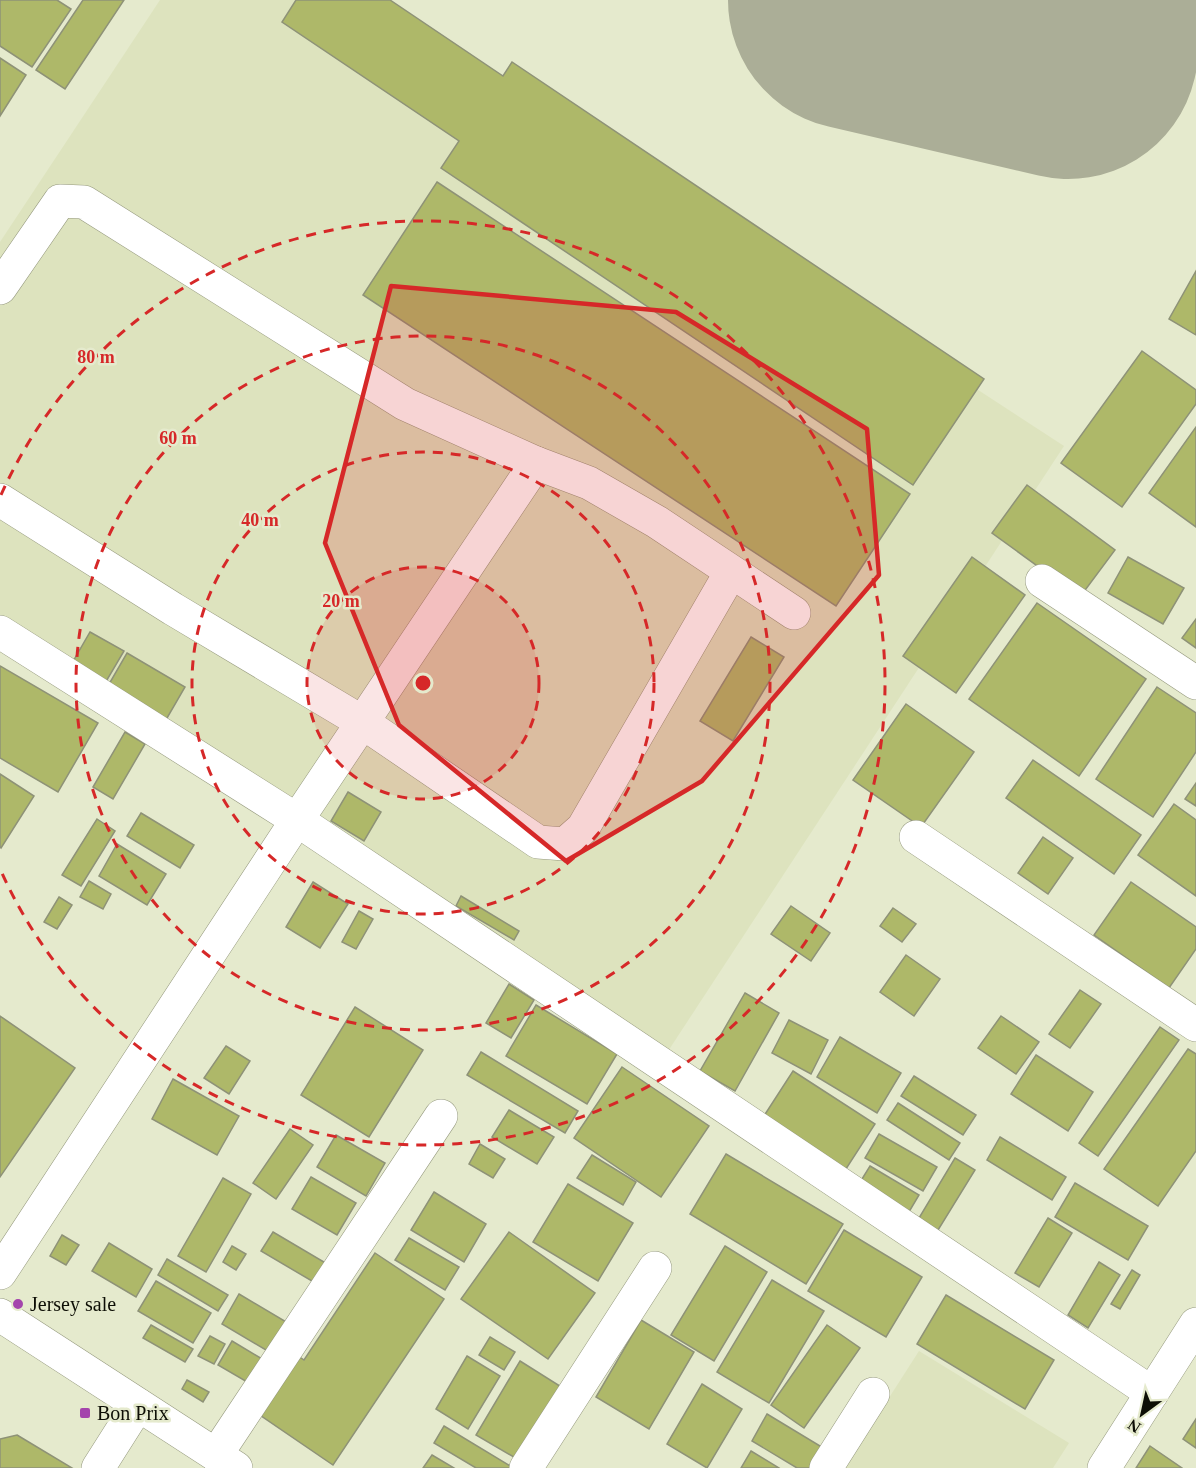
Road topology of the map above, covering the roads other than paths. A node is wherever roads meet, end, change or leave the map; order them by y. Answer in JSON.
{"nodes":[{"id":1,"x":0,"y":288,"type":"edge"},
{"id":2,"x":536,"y":463,"type":"junction"},
{"id":3,"x":0,"y":500,"type":"edge"},
{"id":4,"x":731,"y":572,"type":"junction"},
{"id":5,"x":1042,"y":581,"type":"dead end"},
{"id":6,"x":794,"y":613,"type":"dead end"},
{"id":7,"x":0,"y":632,"type":"edge"},
{"id":8,"x":1196,"y":683,"type":"edge"},
{"id":9,"x":362,"y":722,"type":"junction"},
{"id":10,"x":297,"y":820,"type":"junction"},
{"id":11,"x":916,"y":837,"type":"dead end"},
{"id":12,"x":1196,"y":1025,"type":"edge"},
{"id":13,"x":441,"y":1116,"type":"dead end"},
{"id":14,"x":655,"y":1268,"type":"dead end"},
{"id":15,"x":0,"y":1273,"type":"edge"},
{"id":16,"x":0,"y":1315,"type":"edge"},
{"id":17,"x":1196,"y":1324,"type":"edge"},
{"id":18,"x":1152,"y":1393,"type":"junction"},
{"id":19,"x":873,"y":1394,"type":"dead end"},
{"id":20,"x":138,"y":1405,"type":"junction"},
{"id":21,"x":226,"y":1462,"type":"edge"},
{"id":22,"x":98,"y":1468,"type":"edge"},
{"id":23,"x":526,"y":1468,"type":"edge"},
{"id":24,"x":826,"y":1468,"type":"edge"},
{"id":25,"x":1104,"y":1468,"type":"edge"}],
"edges":[{"from":1,"to":2,"type":"street"},
{"from":2,"to":4,"type":"street"},
{"from":2,"to":9,"type":"street"},
{"from":3,"to":9,"type":"street"},
{"from":4,"to":6,"type":"street"},
{"from":4,"to":9,"type":"street"},
{"from":5,"to":8,"type":"street"},
{"from":7,"to":10,"type":"street"},
{"from":9,"to":10,"type":"street"},
{"from":10,"to":15,"type":"street"},
{"from":10,"to":18,"type":"street"},
{"from":11,"to":12,"type":"street"},
{"from":13,"to":21,"type":"street"},
{"from":14,"to":23,"type":"street"},
{"from":16,"to":20,"type":"street"},
{"from":17,"to":18,"type":"street"},
{"from":18,"to":25,"type":"street"},
{"from":19,"to":24,"type":"street"},
{"from":20,"to":21,"type":"street"},
{"from":20,"to":22,"type":"street"}]}
